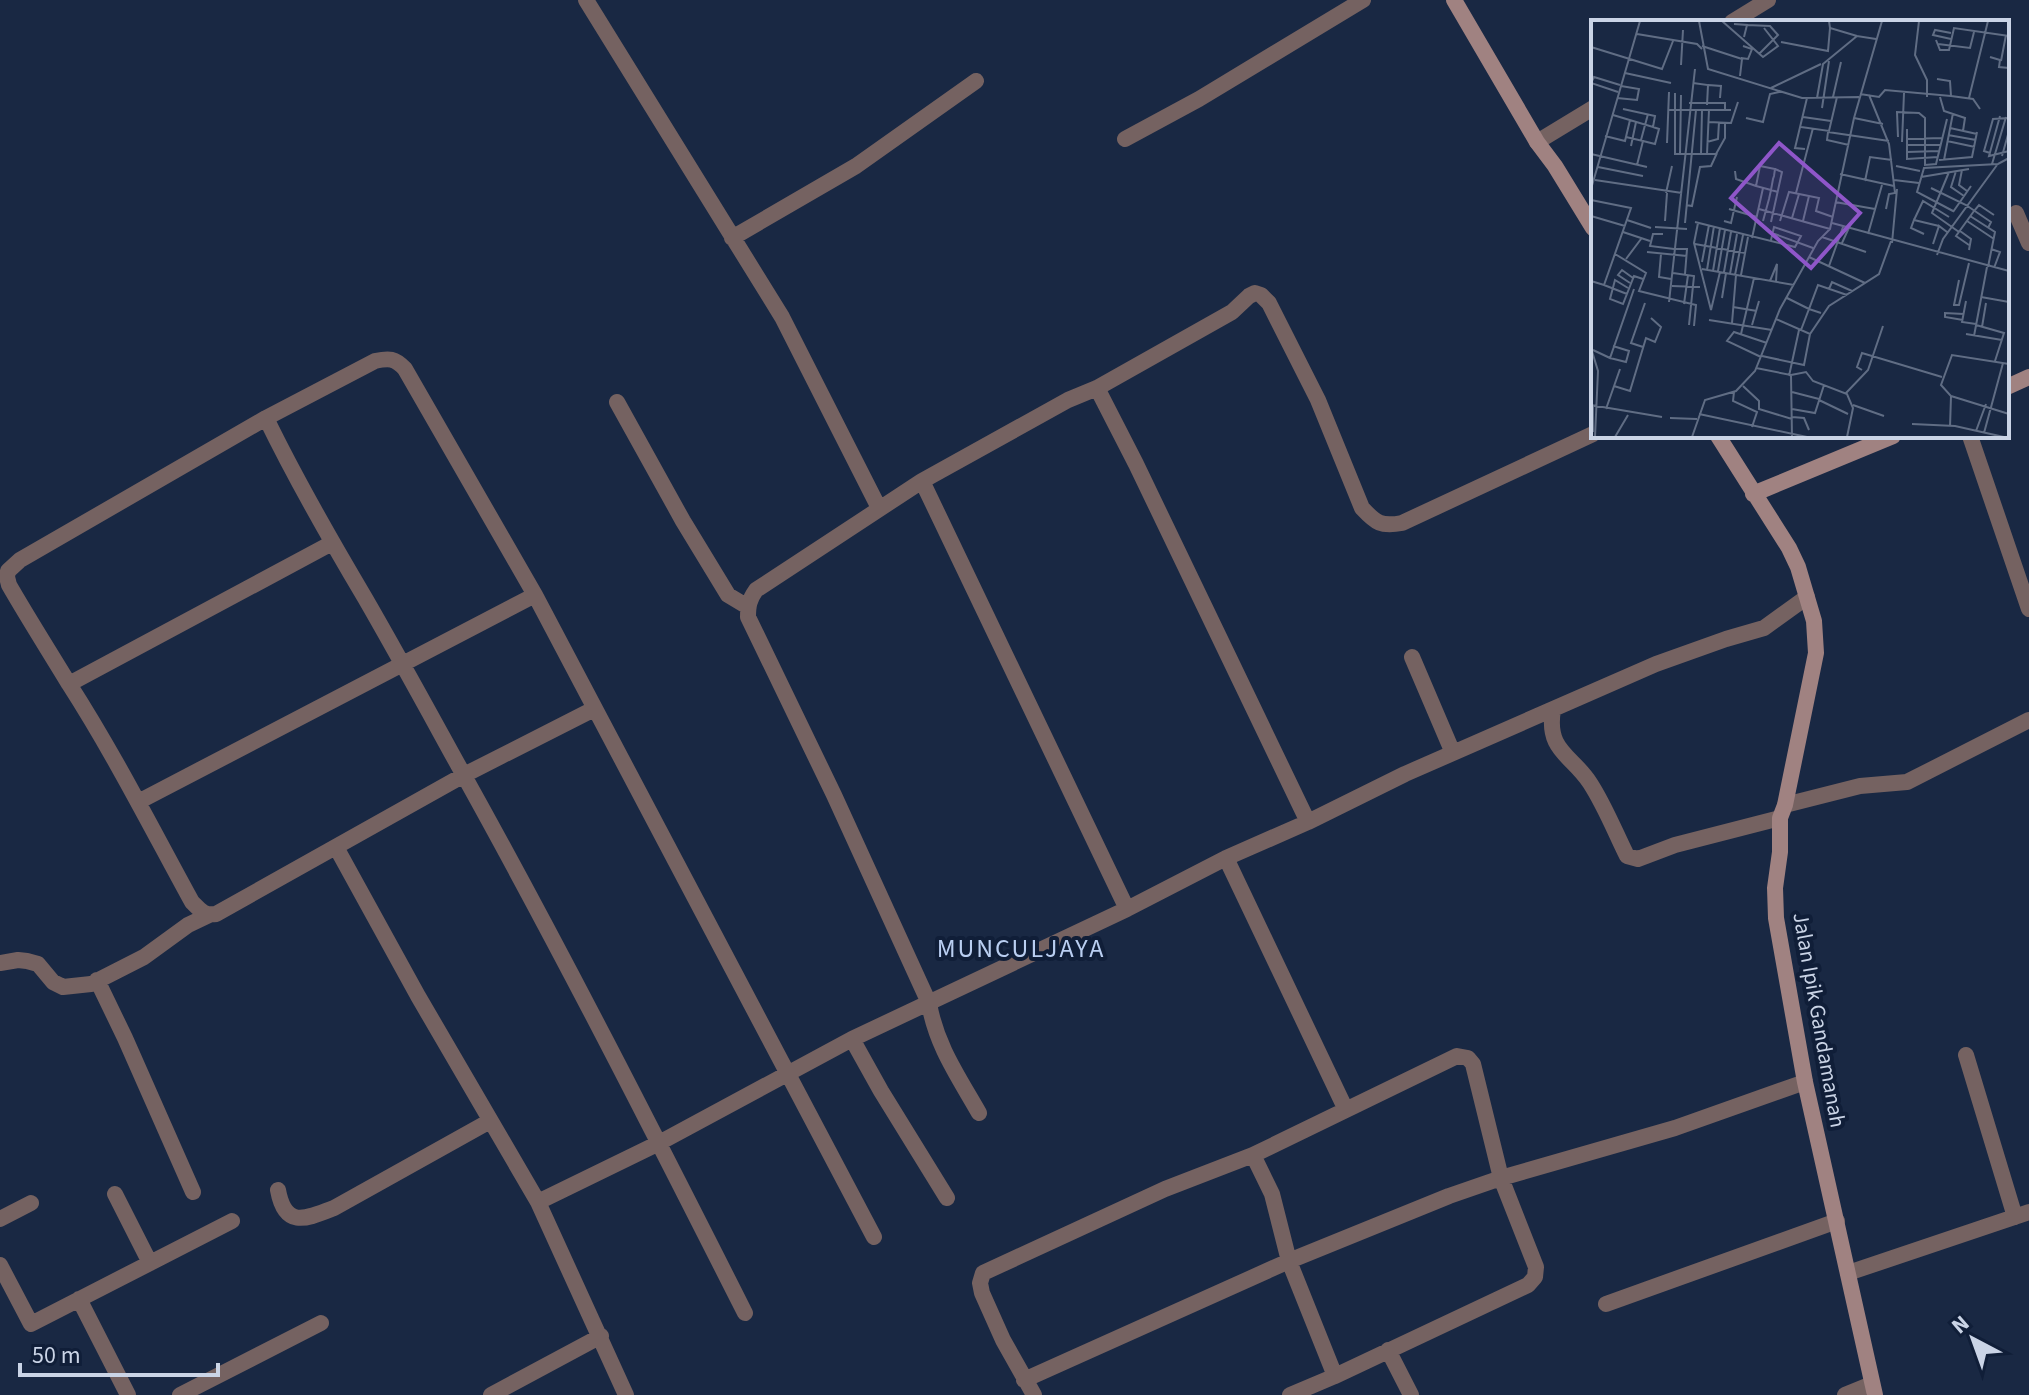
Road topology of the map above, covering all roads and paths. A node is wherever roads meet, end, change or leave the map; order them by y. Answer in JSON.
{"nodes":[{"id":1,"x":586,"y":0,"type":"edge"},
{"id":2,"x":1363,"y":0,"type":"edge"},
{"id":3,"x":1454,"y":0,"type":"edge"},
{"id":4,"x":1768,"y":0,"type":"edge"},
{"id":5,"x":1735,"y":20,"type":"edge"},
{"id":6,"x":976,"y":81,"type":"dead end"},
{"id":7,"x":1591,"y":109,"type":"edge"},
{"id":8,"x":1125,"y":139,"type":"dead end"},
{"id":9,"x":1537,"y":142,"type":"junction"},
{"id":10,"x":2016,"y":213,"type":"dead end"},
{"id":11,"x":1591,"y":225,"type":"edge"},
{"id":12,"x":732,"y":238,"type":"junction"},
{"id":13,"x":2029,"y":243,"type":"edge"},
{"id":14,"x":2029,"y":377,"type":"edge"},
{"id":15,"x":2009,"y":386,"type":"edge"},
{"id":16,"x":1097,"y":388,"type":"junction"},
{"id":17,"x":617,"y":402,"type":"dead end"},
{"id":18,"x":266,"y":418,"type":"junction"},
{"id":19,"x":1591,"y":435,"type":"edge"},
{"id":20,"x":1719,"y":438,"type":"edge"},
{"id":21,"x":1888,"y":438,"type":"edge"},
{"id":22,"x":1971,"y":438,"type":"edge"},
{"id":23,"x":922,"y":481,"type":"junction"},
{"id":24,"x":1753,"y":494,"type":"junction"},
{"id":25,"x":879,"y":508,"type":"junction"},
{"id":26,"x":332,"y":543,"type":"junction"},
{"id":27,"x":535,"y":595,"type":"junction"},
{"id":28,"x":1807,"y":597,"type":"junction"},
{"id":29,"x":748,"y":607,"type":"junction"},
{"id":30,"x":2029,"y":609,"type":"edge"},
{"id":31,"x":1412,"y":657,"type":"dead end"},
{"id":32,"x":401,"y":664,"type":"junction"},
{"id":33,"x":69,"y":684,"type":"junction"},
{"id":34,"x":594,"y":709,"type":"junction"},
{"id":35,"x":1553,"y":710,"type":"junction"},
{"id":36,"x":2029,"y":720,"type":"edge"},
{"id":37,"x":1453,"y":753,"type":"junction"},
{"id":38,"x":464,"y":775,"type":"junction"},
{"id":39,"x":138,"y":802,"type":"junction"},
{"id":40,"x":1782,"y":812,"type":"junction"},
{"id":41,"x":1308,"y":822,"type":"junction"},
{"id":42,"x":336,"y":847,"type":"junction"},
{"id":43,"x":1226,"y":858,"type":"junction"},
{"id":44,"x":1127,"y":909,"type":"junction"},
{"id":45,"x":209,"y":915,"type":"junction"},
{"id":46,"x":0,"y":963,"type":"edge"},
{"id":47,"x":97,"y":980,"type":"junction"},
{"id":48,"x":929,"y":1003,"type":"junction"},
{"id":49,"x":852,"y":1039,"type":"junction"},
{"id":50,"x":1966,"y":1055,"type":"dead end"},
{"id":51,"x":788,"y":1072,"type":"junction"},
{"id":52,"x":1805,"y":1082,"type":"junction"},
{"id":53,"x":1346,"y":1110,"type":"junction"},
{"id":54,"x":979,"y":1113,"type":"dead end"},
{"id":55,"x":490,"y":1121,"type":"junction"},
{"id":56,"x":659,"y":1143,"type":"junction"},
{"id":57,"x":1253,"y":1155,"type":"junction"},
{"id":58,"x":1501,"y":1178,"type":"junction"},
{"id":59,"x":278,"y":1190,"type":"dead end"},
{"id":60,"x":193,"y":1192,"type":"dead end"},
{"id":61,"x":115,"y":1194,"type":"dead end"},
{"id":62,"x":947,"y":1198,"type":"dead end"},
{"id":63,"x":538,"y":1202,"type":"junction"},
{"id":64,"x":31,"y":1203,"type":"dead end"},
{"id":65,"x":2022,"y":1215,"type":"edge"},
{"id":66,"x":0,"y":1219,"type":"edge"},
{"id":67,"x":232,"y":1221,"type":"dead end"},
{"id":68,"x":1837,"y":1221,"type":"junction"},
{"id":69,"x":874,"y":1237,"type":"dead end"},
{"id":70,"x":1289,"y":1261,"type":"junction"},
{"id":71,"x":150,"y":1263,"type":"junction"},
{"id":72,"x":0,"y":1265,"type":"edge"},
{"id":73,"x":1848,"y":1273,"type":"junction"},
{"id":74,"x":79,"y":1299,"type":"junction"},
{"id":75,"x":1606,"y":1304,"type":"dead end"},
{"id":76,"x":745,"y":1313,"type":"dead end"},
{"id":77,"x":321,"y":1323,"type":"dead end"},
{"id":78,"x":601,"y":1336,"type":"junction"},
{"id":79,"x":1388,"y":1350,"type":"junction"},
{"id":80,"x":1335,"y":1376,"type":"junction"},
{"id":81,"x":1024,"y":1380,"type":"junction"},
{"id":82,"x":1874,"y":1389,"type":"edge"},
{"id":83,"x":128,"y":1395,"type":"edge"},
{"id":84,"x":180,"y":1395,"type":"edge"},
{"id":85,"x":491,"y":1395,"type":"edge"},
{"id":86,"x":626,"y":1395,"type":"edge"},
{"id":87,"x":1034,"y":1395,"type":"edge"},
{"id":88,"x":1290,"y":1395,"type":"edge"},
{"id":89,"x":1411,"y":1395,"type":"edge"},
{"id":90,"x":1845,"y":1395,"type":"edge"}],
"edges":[{"from":1,"to":12,"type":"street"},
{"from":2,"to":8,"type":"street"},
{"from":3,"to":9,"type":"street"},
{"from":4,"to":5,"type":"street"},
{"from":6,"to":12,"type":"street"},
{"from":7,"to":9,"type":"street"},
{"from":9,"to":11,"type":"street"},
{"from":10,"to":13,"type":"street"},
{"from":12,"to":25,"type":"street"},
{"from":14,"to":15,"type":"street"},
{"from":16,"to":19,"type":"street"},
{"from":16,"to":23,"type":"street"},
{"from":16,"to":41,"type":"street"},
{"from":17,"to":29,"type":"street"},
{"from":18,"to":26,"type":"street"},
{"from":18,"to":27,"type":"street"},
{"from":18,"to":33,"type":"street"},
{"from":20,"to":24,"type":"street","name":"Jalan Ipik Gandamanah"},
{"from":21,"to":24,"type":"street"},
{"from":22,"to":30,"type":"street"},
{"from":23,"to":25,"type":"street"},
{"from":23,"to":44,"type":"street"},
{"from":24,"to":28,"type":"street","name":"Jalan Ipik Gandamanah"},
{"from":25,"to":29,"type":"street"},
{"from":26,"to":32,"type":"street"},
{"from":26,"to":33,"type":"street"},
{"from":27,"to":32,"type":"street"},
{"from":27,"to":34,"type":"street"},
{"from":28,"to":35,"type":"street"},
{"from":28,"to":40,"type":"street","name":"Jalan Ipik Gandamanah"},
{"from":29,"to":48,"type":"street"},
{"from":31,"to":37,"type":"street"},
{"from":32,"to":38,"type":"street"},
{"from":32,"to":39,"type":"street"},
{"from":33,"to":39,"type":"street"},
{"from":34,"to":38,"type":"street"},
{"from":34,"to":51,"type":"street"},
{"from":35,"to":37,"type":"street"},
{"from":35,"to":40,"type":"street"},
{"from":36,"to":40,"type":"street"},
{"from":37,"to":41,"type":"street"},
{"from":38,"to":42,"type":"street"},
{"from":38,"to":56,"type":"street"},
{"from":39,"to":45,"type":"street"},
{"from":40,"to":52,"type":"street","name":"Jalan Ipik Gandamanah"},
{"from":41,"to":43,"type":"street"},
{"from":42,"to":45,"type":"street"},
{"from":42,"to":55,"type":"street"},
{"from":43,"to":44,"type":"street"},
{"from":43,"to":53,"type":"street"},
{"from":44,"to":48,"type":"street"},
{"from":45,"to":47,"type":"street"},
{"from":46,"to":47,"type":"street"},
{"from":47,"to":60,"type":"street"},
{"from":48,"to":49,"type":"street"},
{"from":48,"to":54,"type":"street"},
{"from":49,"to":51,"type":"street"},
{"from":49,"to":62,"type":"street"},
{"from":50,"to":65,"type":"street"},
{"from":51,"to":56,"type":"street"},
{"from":51,"to":69,"type":"street"},
{"from":52,"to":58,"type":"street"},
{"from":52,"to":68,"type":"street","name":"Jalan Ipik Gandamanah"},
{"from":53,"to":57,"type":"street"},
{"from":53,"to":58,"type":"street"},
{"from":55,"to":59,"type":"street"},
{"from":55,"to":63,"type":"street"},
{"from":56,"to":63,"type":"street"},
{"from":56,"to":76,"type":"street"},
{"from":57,"to":70,"type":"street"},
{"from":57,"to":81,"type":"street"},
{"from":58,"to":70,"type":"street"},
{"from":58,"to":79,"type":"street"},
{"from":61,"to":71,"type":"street"},
{"from":63,"to":78,"type":"street"},
{"from":64,"to":66,"type":"street"},
{"from":65,"to":73,"type":"street"},
{"from":67,"to":71,"type":"street"},
{"from":68,"to":73,"type":"street","name":"Jalan Ipik Gandamanah"},
{"from":68,"to":75,"type":"street"},
{"from":70,"to":80,"type":"street"},
{"from":70,"to":81,"type":"street"},
{"from":71,"to":74,"type":"street"},
{"from":72,"to":74,"type":"street"},
{"from":73,"to":82,"type":"street","name":"Jalan Ipik Gandamanah"},
{"from":74,"to":83,"type":"street"},
{"from":77,"to":84,"type":"street"},
{"from":78,"to":85,"type":"street"},
{"from":78,"to":86,"type":"street"},
{"from":79,"to":80,"type":"street"},
{"from":79,"to":89,"type":"street"},
{"from":80,"to":88,"type":"street"},
{"from":81,"to":87,"type":"street"},
{"from":82,"to":90,"type":"street"}]}
